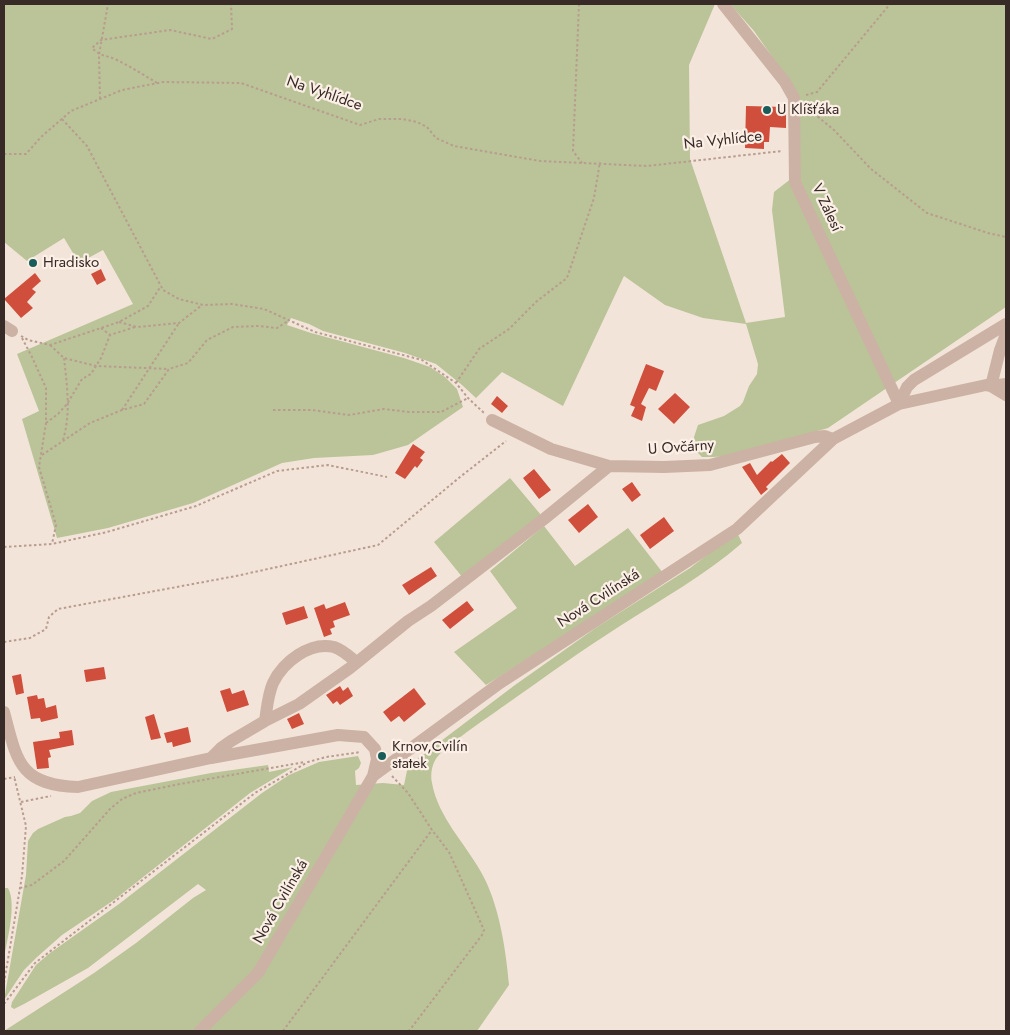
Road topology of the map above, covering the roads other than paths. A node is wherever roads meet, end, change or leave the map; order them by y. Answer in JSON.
{"nodes":[{"id":1,"x":723,"y":4,"type":"edge"},
{"id":2,"x":1006,"y":324,"type":"edge"},
{"id":3,"x":1006,"y":334,"type":"edge"},
{"id":4,"x":982,"y":340,"type":"junction"},
{"id":5,"x":1000,"y":350,"type":"junction"},
{"id":6,"x":1006,"y":384,"type":"edge"},
{"id":7,"x":991,"y":386,"type":"junction"},
{"id":8,"x":1006,"y":395,"type":"edge"},
{"id":9,"x":898,"y":404,"type":"junction"},
{"id":10,"x":492,"y":420,"type":"road end"},
{"id":11,"x":833,"y":439,"type":"junction"},
{"id":12,"x":609,"y":466,"type":"junction"},
{"id":13,"x":356,"y":662,"type":"junction"},
{"id":14,"x":4,"y":712,"type":"edge"},
{"id":15,"x":265,"y":721,"type":"junction"},
{"id":16,"x":211,"y":758,"type":"junction"},
{"id":17,"x":381,"y":763,"type":"junction"},
{"id":18,"x":200,"y":1031,"type":"edge"}],
"edges":[{"from":1,"to":9,"type":"street","name":"V Zálesí"},
{"from":2,"to":4,"type":"street","name":"U Ovčárny"},
{"from":3,"to":5,"type":"street"},
{"from":4,"to":5,"type":"street"},
{"from":4,"to":9,"type":"street","name":"U Ovčárny"},
{"from":5,"to":7,"type":"street"},
{"from":6,"to":7,"type":"street","name":"U Ovčárny"},
{"from":7,"to":8,"type":"street"},
{"from":7,"to":9,"type":"street","name":"U Ovčárny"},
{"from":9,"to":11,"type":"street","name":"U Ovčárny"},
{"from":10,"to":12,"type":"street","name":"U Ovčárny"},
{"from":11,"to":12,"type":"street","name":"U Ovčárny"},
{"from":11,"to":17,"type":"street","name":"Nová Cvilínská"},
{"from":12,"to":13,"type":"street"},
{"from":13,"to":15,"type":"street"},
{"from":13,"to":15,"type":"street"},
{"from":14,"to":16,"type":"street"},
{"from":15,"to":16,"type":"street"},
{"from":16,"to":17,"type":"street"},
{"from":17,"to":18,"type":"street","name":"Nová Cvilínská"}]}
